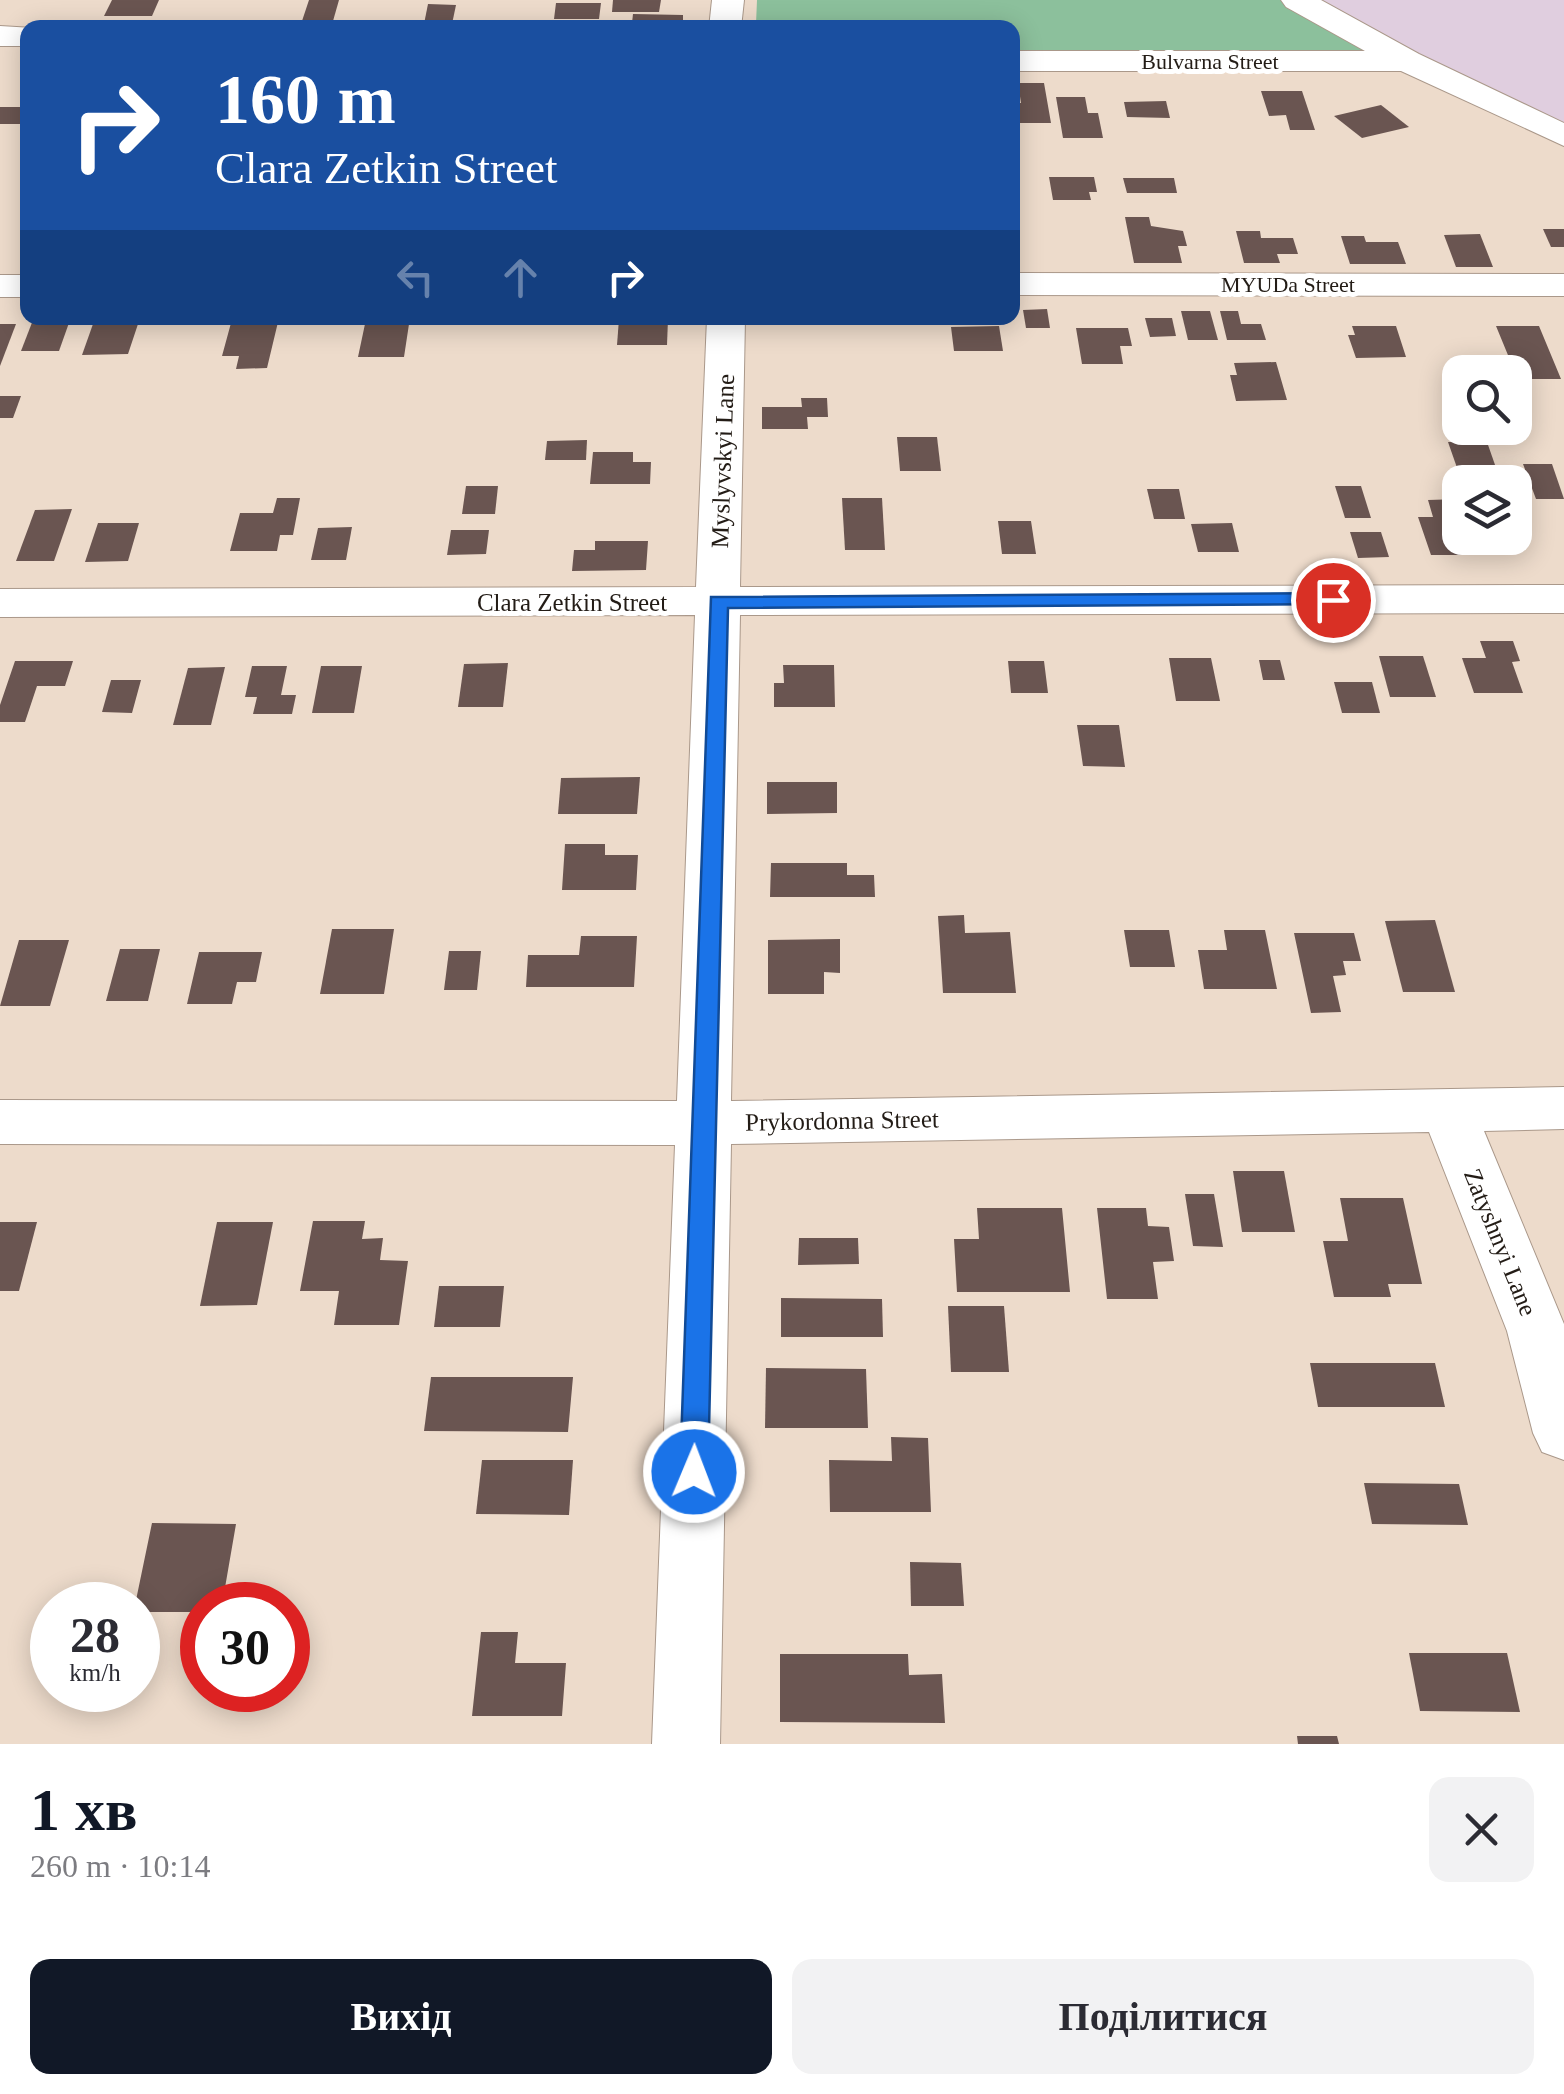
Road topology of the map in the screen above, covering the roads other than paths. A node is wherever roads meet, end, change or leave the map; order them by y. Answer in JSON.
{"nodes":[{"id":1,"x":1297,"y":0,"type":"edge"},
{"id":2,"x":1020,"y":61,"type":"edge"},
{"id":3,"x":1408,"y":61,"type":"junction"},
{"id":4,"x":1564,"y":136,"type":"edge"},
{"id":5,"x":1020,"y":284,"type":"edge"},
{"id":6,"x":1564,"y":284,"type":"edge"},
{"id":7,"x":726,"y":325,"type":"edge"},
{"id":8,"x":1564,"y":599,"type":"edge"},
{"id":9,"x":718,"y":601,"type":"junction"},
{"id":10,"x":0,"y":603,"type":"edge"},
{"id":11,"x":1564,"y":1108,"type":"edge"},
{"id":12,"x":1448,"y":1110,"type":"junction"},
{"id":13,"x":0,"y":1122,"type":"edge"},
{"id":14,"x":704,"y":1122,"type":"junction"},
{"id":15,"x":1564,"y":1434,"type":"edge"},
{"id":16,"x":686,"y":1744,"type":"edge"}],
"edges":[{"from":1,"to":3,"type":"street"},
{"from":2,"to":3,"type":"street","name":"Bulvarna Street"},
{"from":3,"to":4,"type":"street"},
{"from":5,"to":6,"type":"street","name":"MYUDa Street"},
{"from":7,"to":9,"type":"street","name":"Myslyvskyi Lane"},
{"from":8,"to":9,"type":"street","name":"Clara Zetkin Street"},
{"from":9,"to":10,"type":"street","name":"Clara Zetkin Street"},
{"from":9,"to":14,"type":"street","name":"Myslyvskyi Lane"},
{"from":11,"to":12,"type":"street","name":"Prykordonna Street"},
{"from":12,"to":14,"type":"street","name":"Prykordonna Street"},
{"from":12,"to":15,"type":"street","name":"Zatyshnyi Lane"},
{"from":13,"to":14,"type":"street","name":"Prykordonna Street"},
{"from":14,"to":16,"type":"street","name":"Myslyvskyi Lane"}]}
